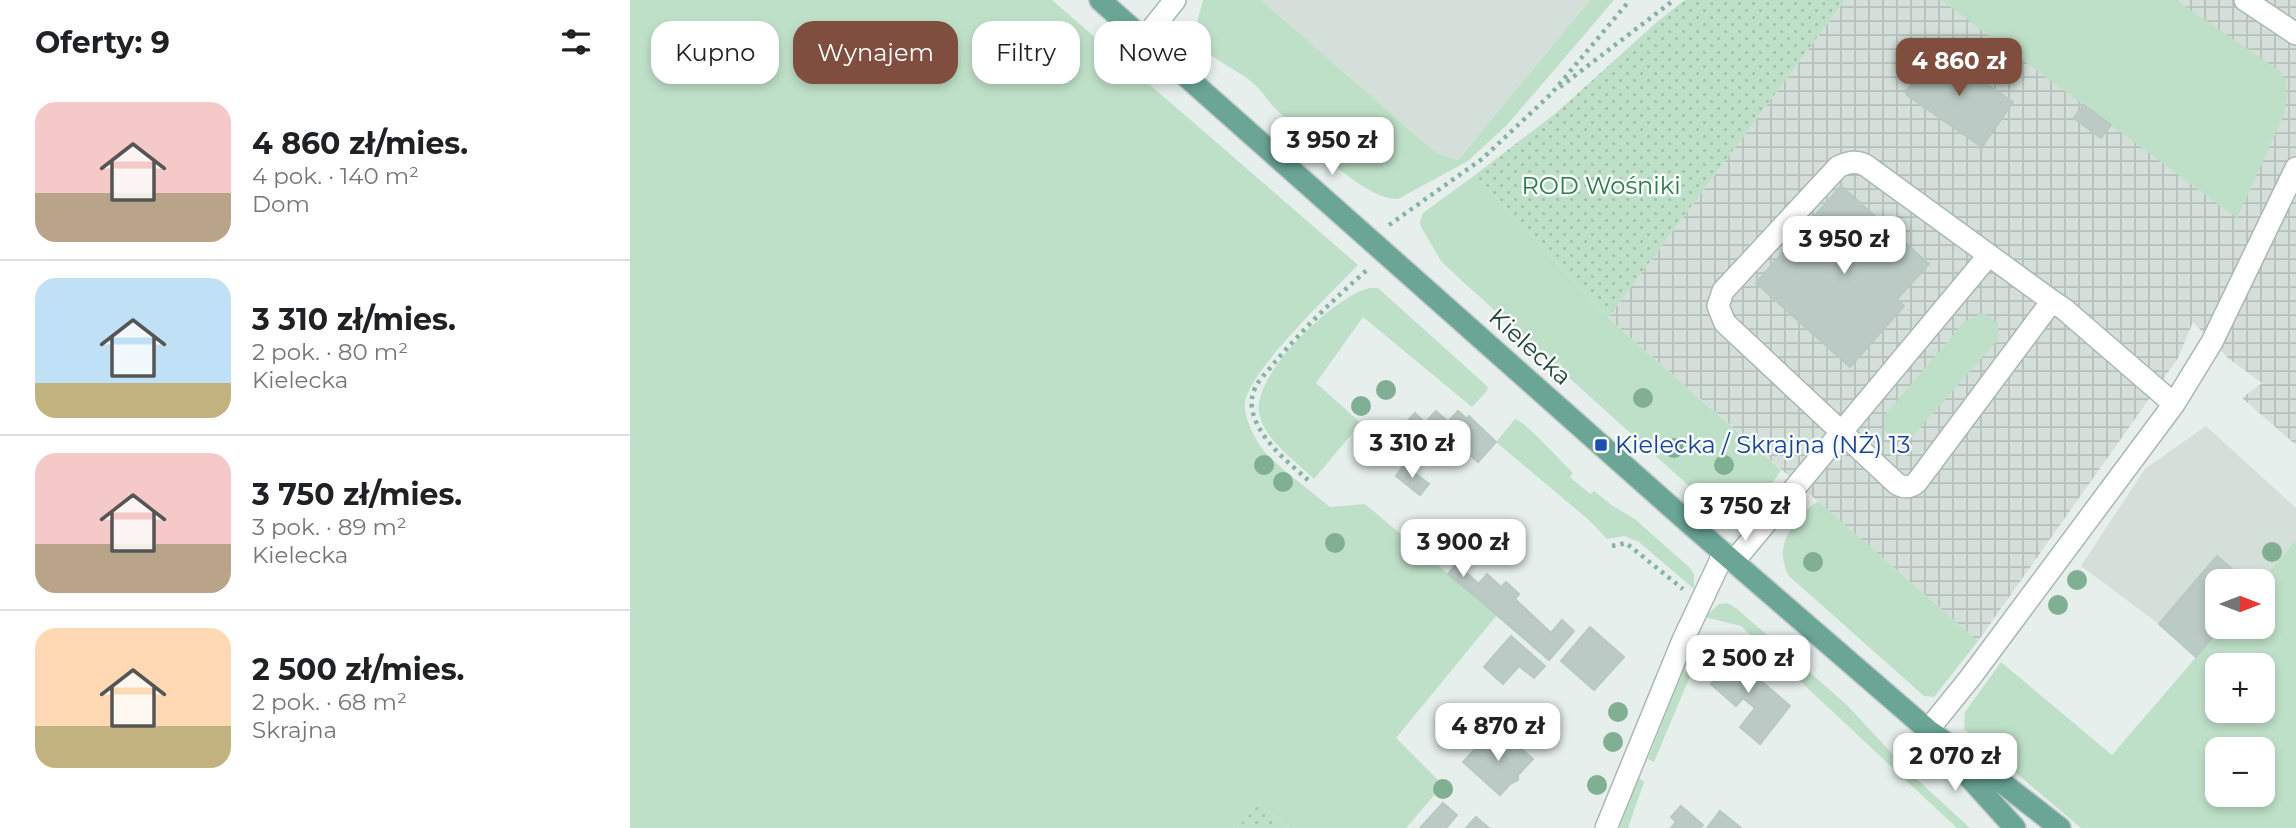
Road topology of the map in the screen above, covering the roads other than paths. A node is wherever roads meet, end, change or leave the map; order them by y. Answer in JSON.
{"nodes":[{"id":1,"x":1100,"y":0,"type":"edge"},
{"id":2,"x":1175,"y":0,"type":"edge"},
{"id":3,"x":2245,"y":0,"type":"edge"},
{"id":4,"x":1124,"y":21,"type":"edge"},
{"id":5,"x":1158,"y":21,"type":"edge"},
{"id":6,"x":2296,"y":34,"type":"edge"},
{"id":7,"x":1195,"y":84,"type":"edge"},
{"id":8,"x":2296,"y":168,"type":"edge"},
{"id":9,"x":1989,"y":254,"type":"junction"},
{"id":10,"x":2052,"y":300,"type":"junction"},
{"id":11,"x":2174,"y":404,"type":"junction"},
{"id":12,"x":1842,"y":432,"type":"junction"},
{"id":13,"x":1729,"y":557,"type":"junction"},
{"id":14,"x":1928,"y":730,"type":"junction"},
{"id":15,"x":1606,"y":828,"type":"edge"},
{"id":16,"x":2015,"y":828,"type":"edge"},
{"id":17,"x":2060,"y":828,"type":"edge"}],
"edges":[{"from":1,"to":4,"type":"main road","name":"Kielecka"},
{"from":2,"to":5,"type":"street"},
{"from":3,"to":6,"type":"street"},
{"from":7,"to":13,"type":"main road","name":"Kielecka"},
{"from":8,"to":11,"type":"street"},
{"from":9,"to":10,"type":"street"},
{"from":9,"to":12,"type":"street"},
{"from":9,"to":12,"type":"street"},
{"from":10,"to":11,"type":"street"},
{"from":10,"to":12,"type":"street"},
{"from":11,"to":14,"type":"street"},
{"from":12,"to":13,"type":"street"},
{"from":13,"to":14,"type":"main road","name":"Kielecka"},
{"from":13,"to":15,"type":"street"},
{"from":14,"to":16,"type":"main road","name":"Kielecka"},
{"from":14,"to":17,"type":"main road","name":"Kielecka"}]}
